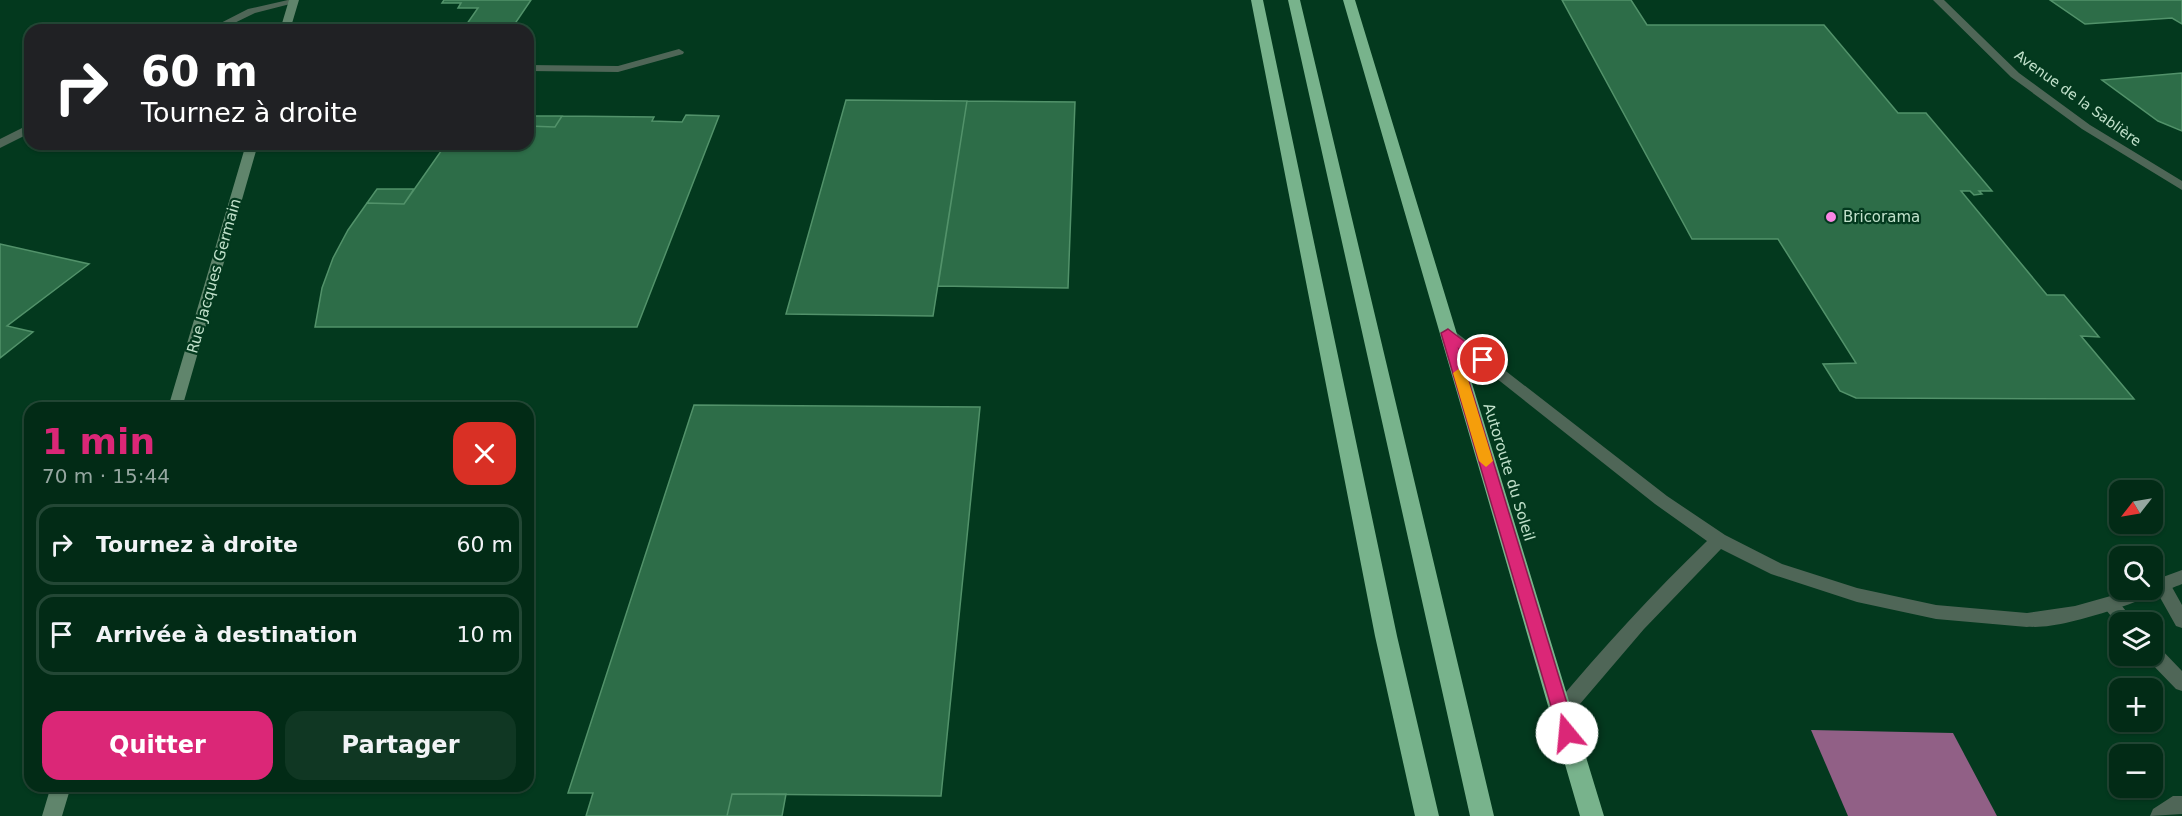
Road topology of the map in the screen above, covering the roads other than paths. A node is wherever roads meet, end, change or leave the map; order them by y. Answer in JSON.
{"nodes":[{"id":1,"x":1257,"y":0,"type":"edge"},
{"id":2,"x":1294,"y":0,"type":"edge"},
{"id":3,"x":1349,"y":0,"type":"edge"},
{"id":4,"x":1938,"y":0,"type":"edge"},
{"id":5,"x":293,"y":1,"type":"edge"},
{"id":6,"x":225,"y":24,"type":"edge"},
{"id":7,"x":287,"y":24,"type":"edge"},
{"id":8,"x":679,"y":52,"type":"dead end"},
{"id":9,"x":534,"y":68,"type":"edge"},
{"id":10,"x":24,"y":131,"type":"edge"},
{"id":11,"x":0,"y":144,"type":"edge"},
{"id":12,"x":250,"y":150,"type":"edge"},
{"id":13,"x":2182,"y":186,"type":"edge"},
{"id":14,"x":1448,"y":333,"type":"junction"},
{"id":15,"x":177,"y":402,"type":"edge"},
{"id":16,"x":1719,"y":540,"type":"junction"},
{"id":17,"x":2182,"y":577,"type":"edge"},
{"id":18,"x":2163,"y":585,"type":"edge"},
{"id":19,"x":2163,"y":598,"type":"edge"},
{"id":20,"x":2124,"y":600,"type":"edge"},
{"id":21,"x":2111,"y":605,"type":"junction"},
{"id":22,"x":2117,"y":612,"type":"edge"},
{"id":23,"x":2182,"y":621,"type":"edge"},
{"id":24,"x":2163,"y":663,"type":"edge"},
{"id":25,"x":2182,"y":683,"type":"edge"},
{"id":26,"x":1561,"y":712,"type":"junction"},
{"id":27,"x":59,"y":792,"type":"edge"},
{"id":28,"x":52,"y":816,"type":"edge"},
{"id":29,"x":1427,"y":816,"type":"edge"},
{"id":30,"x":1482,"y":816,"type":"edge"},
{"id":31,"x":1592,"y":816,"type":"edge"}],
"edges":[{"from":1,"to":29,"type":"highway"},
{"from":2,"to":30,"type":"highway"},
{"from":3,"to":14,"type":"highway","name":"Autoroute du Soleil"},
{"from":4,"to":13,"type":"street","name":"Avenue de la Sablière"},
{"from":5,"to":6,"type":"street"},
{"from":5,"to":7,"type":"main road"},
{"from":8,"to":9,"type":"street"},
{"from":10,"to":11,"type":"street"},
{"from":12,"to":15,"type":"main road","name":"Rue Jacques Germain"},
{"from":14,"to":16,"type":"street"},
{"from":14,"to":26,"type":"highway","name":"Autoroute du Soleil"},
{"from":16,"to":21,"type":"street"},
{"from":16,"to":26,"type":"street"},
{"from":17,"to":18,"type":"street"},
{"from":19,"to":23,"type":"street"},
{"from":20,"to":21,"type":"street"},
{"from":21,"to":22,"type":"street"},
{"from":24,"to":25,"type":"street"},
{"from":26,"to":31,"type":"highway","name":"Autoroute du Soleil"},
{"from":27,"to":28,"type":"main road"}]}
